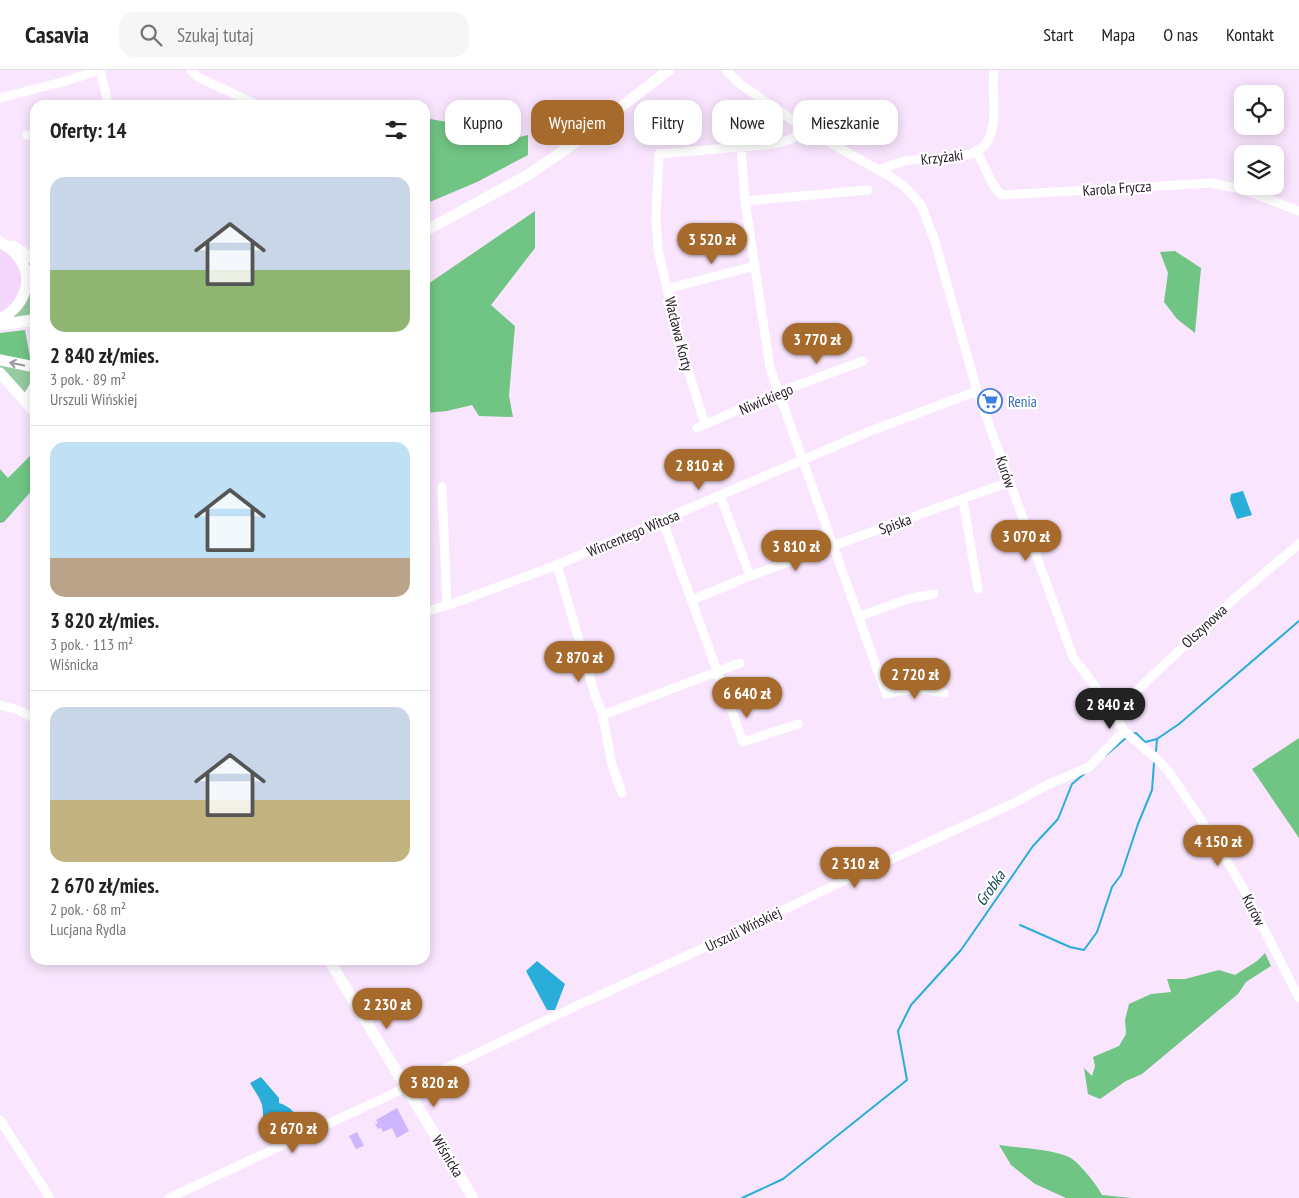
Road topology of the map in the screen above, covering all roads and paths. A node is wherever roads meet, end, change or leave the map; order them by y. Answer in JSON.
{"nodes":[{"id":1,"x":100,"y":70,"type":"edge"},
{"id":2,"x":191,"y":70,"type":"edge"},
{"id":3,"x":669,"y":70,"type":"edge"},
{"id":4,"x":726,"y":70,"type":"edge"},
{"id":5,"x":994,"y":70,"type":"edge"},
{"id":6,"x":88,"y":72,"type":"edge"},
{"id":7,"x":0,"y":98,"type":"edge"},
{"id":8,"x":106,"y":100,"type":"edge"},
{"id":9,"x":246,"y":100,"type":"edge"},
{"id":10,"x":793,"y":120,"type":"edge"},
{"id":11,"x":793,"y":138,"type":"edge"},
{"id":12,"x":831,"y":145,"type":"edge"},
{"id":13,"x":742,"y":147,"type":"junction"},
{"id":14,"x":976,"y":150,"type":"junction"},
{"id":15,"x":893,"y":166,"type":"junction"},
{"id":16,"x":879,"y":170,"type":"junction"},
{"id":17,"x":891,"y":177,"type":"junction"},
{"id":18,"x":868,"y":190,"type":"dead end"},
{"id":19,"x":745,"y":201,"type":"junction"},
{"id":20,"x":1299,"y":211,"type":"edge"},
{"id":21,"x":430,"y":229,"type":"edge"},
{"id":22,"x":0,"y":238,"type":"edge"},
{"id":23,"x":0,"y":242,"type":"edge"},
{"id":24,"x":30,"y":257,"type":"edge"},
{"id":25,"x":754,"y":266,"type":"junction"},
{"id":26,"x":667,"y":285,"type":"junction"},
{"id":27,"x":0,"y":319,"type":"edge"},
{"id":28,"x":30,"y":321,"type":"edge"},
{"id":29,"x":0,"y":325,"type":"edge"},
{"id":30,"x":0,"y":360,"type":"edge"},
{"id":31,"x":863,"y":361,"type":"dead end"},
{"id":32,"x":30,"y":366,"type":"edge"},
{"id":33,"x":0,"y":373,"type":"edge"},
{"id":34,"x":977,"y":391,"type":"junction"},
{"id":35,"x":779,"y":392,"type":"junction"},
{"id":36,"x":30,"y":405,"type":"edge"},
{"id":37,"x":701,"y":426,"type":"joint"},
{"id":38,"x":802,"y":460,"type":"junction"},
{"id":39,"x":1009,"y":482,"type":"junction"},
{"id":40,"x":442,"y":487,"type":"dead end"},
{"id":41,"x":720,"y":495,"type":"junction"},
{"id":42,"x":963,"y":500,"type":"junction"},
{"id":43,"x":660,"y":521,"type":"junction"},
{"id":44,"x":1299,"y":544,"type":"edge"},
{"id":45,"x":834,"y":546,"type":"junction"},
{"id":46,"x":557,"y":565,"type":"junction"},
{"id":47,"x":750,"y":576,"type":"junction"},
{"id":48,"x":978,"y":589,"type":"dead end"},
{"id":49,"x":934,"y":594,"type":"dead end"},
{"id":50,"x":692,"y":600,"type":"junction"},
{"id":51,"x":447,"y":606,"type":"junction"},
{"id":52,"x":430,"y":611,"type":"edge"},
{"id":53,"x":860,"y":616,"type":"junction"},
{"id":54,"x":740,"y":663,"type":"dead end"},
{"id":55,"x":717,"y":672,"type":"junction"},
{"id":56,"x":944,"y":693,"type":"dead end"},
{"id":57,"x":0,"y":705,"type":"edge"},
{"id":58,"x":1114,"y":712,"type":"junction"},
{"id":59,"x":603,"y":715,"type":"junction"},
{"id":60,"x":30,"y":716,"type":"edge"},
{"id":61,"x":798,"y":724,"type":"dead end"},
{"id":62,"x":1127,"y":734,"type":"junction"},
{"id":63,"x":622,"y":793,"type":"dead end"},
{"id":64,"x":332,"y":965,"type":"edge"},
{"id":65,"x":1299,"y":998,"type":"edge"},
{"id":66,"x":406,"y":1087,"type":"junction"},
{"id":67,"x":0,"y":1120,"type":"edge"},
{"id":68,"x":50,"y":1198,"type":"edge"},
{"id":69,"x":169,"y":1198,"type":"edge"},
{"id":70,"x":473,"y":1198,"type":"edge"}],
"edges":[{"from":1,"to":6,"type":"street"},
{"from":1,"to":8,"type":"street"},
{"from":2,"to":9,"type":"street"},
{"from":3,"to":21,"type":"main road"},
{"from":4,"to":10,"type":"street","name":"Kurów"},
{"from":5,"to":14,"type":"street","name":"Krzyżaki"},
{"from":6,"to":7,"type":"street"},
{"from":11,"to":13,"type":"street","name":"Wacława Korty"},
{"from":12,"to":16,"type":"street","name":"Kurów"},
{"from":13,"to":19,"type":"street"},
{"from":13,"to":26,"type":"street","name":"Wacława Korty"},
{"from":14,"to":15,"type":"street","name":"Krzyżaki"},
{"from":14,"to":20,"type":"street","name":"Karola Frycza"},
{"from":15,"to":16,"type":"street","name":"Krzyżaki"},
{"from":15,"to":17,"type":"street"},
{"from":16,"to":17,"type":"street","name":"Kurów"},
{"from":17,"to":34,"type":"street","name":"Kurów"},
{"from":18,"to":19,"type":"street"},
{"from":19,"to":25,"type":"street"},
{"from":22,"to":24,"type":"main road"},
{"from":23,"to":27,"type":"main road"},
{"from":25,"to":26,"type":"street"},
{"from":25,"to":35,"type":"street"},
{"from":26,"to":37,"type":"street","name":"Wacława Korty"},
{"from":28,"to":29,"type":"main road"},
{"from":32,"to":30,"type":"main road","one_way":true},
{"from":31,"to":35,"type":"street","name":"Niwickiego"},
{"from":33,"to":36,"type":"main road"},
{"from":34,"to":38,"type":"street","name":"Wincentego Witosa"},
{"from":34,"to":39,"type":"street","name":"Kurów"},
{"from":35,"to":37,"type":"street","name":"Niwickiego"},
{"from":35,"to":38,"type":"street"},
{"from":38,"to":41,"type":"street","name":"Wincentego Witosa"},
{"from":38,"to":45,"type":"street"},
{"from":39,"to":42,"type":"street","name":"Spiska"},
{"from":39,"to":58,"type":"street","name":"Kurów"},
{"from":40,"to":51,"type":"street"},
{"from":41,"to":43,"type":"street","name":"Wincentego Witosa"},
{"from":41,"to":47,"type":"street"},
{"from":42,"to":45,"type":"street","name":"Spiska"},
{"from":42,"to":48,"type":"street"},
{"from":43,"to":46,"type":"street","name":"Wincentego Witosa"},
{"from":43,"to":50,"type":"street"},
{"from":44,"to":58,"type":"street","name":"Olszynowa"},
{"from":45,"to":47,"type":"street","name":"Spiska"},
{"from":45,"to":53,"type":"street"},
{"from":46,"to":51,"type":"street","name":"Wincentego Witosa"},
{"from":46,"to":59,"type":"street"},
{"from":47,"to":50,"type":"street","name":"Spiska"},
{"from":49,"to":53,"type":"street"},
{"from":50,"to":55,"type":"street"},
{"from":51,"to":52,"type":"street","name":"Wincentego Witosa"},
{"from":53,"to":56,"type":"street"},
{"from":54,"to":55,"type":"street"},
{"from":55,"to":59,"type":"street"},
{"from":55,"to":61,"type":"street"},
{"from":57,"to":60,"type":"street"},
{"from":58,"to":62,"type":"street","name":"Kurów"},
{"from":59,"to":63,"type":"street"},
{"from":62,"to":65,"type":"street","name":"Kurów"},
{"from":62,"to":66,"type":"street","name":"Urszuli Wińskiej"},
{"from":64,"to":66,"type":"main road","name":"Wiśnicka"},
{"from":66,"to":69,"type":"street","name":"Urszuli Wińskiej"},
{"from":66,"to":70,"type":"main road","name":"Wiśnicka"},
{"from":67,"to":68,"type":"street"}]}
